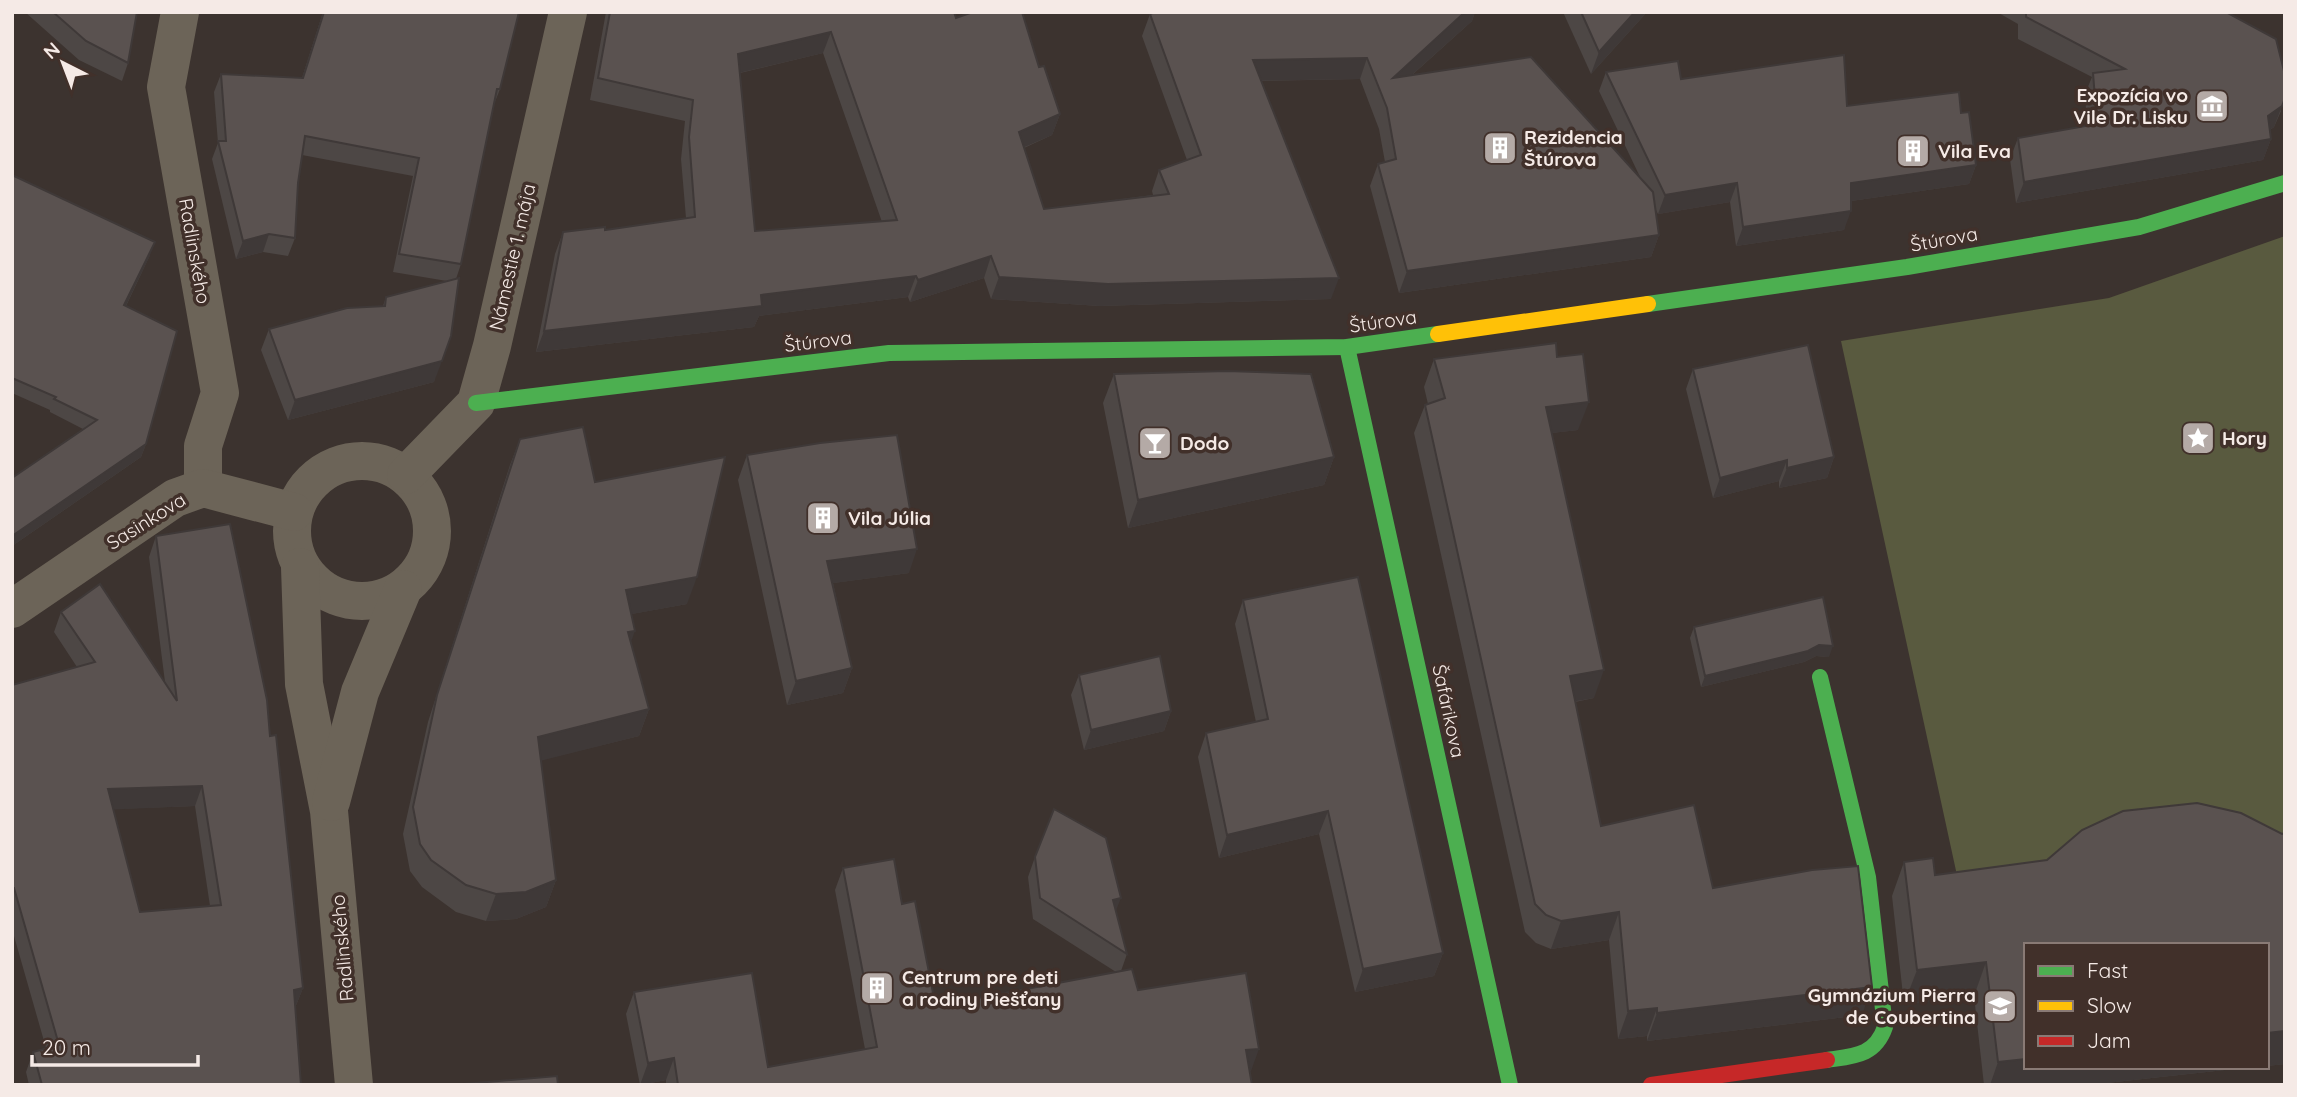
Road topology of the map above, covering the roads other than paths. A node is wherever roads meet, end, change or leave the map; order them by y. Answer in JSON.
{"nodes":[{"id":1,"x":180,"y":12,"type":"edge"},
{"id":2,"x":568,"y":12,"type":"edge"},
{"id":3,"x":2285,"y":183,"type":"edge"},
{"id":4,"x":1347,"y":347,"type":"junction"},
{"id":5,"x":476,"y":403,"type":"junction"},
{"id":6,"x":406,"y":475,"type":"junction"},
{"id":7,"x":203,"y":488,"type":"junction"},
{"id":8,"x":294,"y":512,"type":"junction"},
{"id":9,"x":300,"y":567,"type":"junction"},
{"id":10,"x":403,"y":589,"type":"junction"},
{"id":11,"x":12,"y":609,"type":"edge"},
{"id":12,"x":1820,"y":677,"type":"dead end"},
{"id":13,"x":329,"y":811,"type":"junction"},
{"id":14,"x":354,"y":1085,"type":"edge"},
{"id":15,"x":1510,"y":1085,"type":"edge"},
{"id":16,"x":1651,"y":1085,"type":"edge"}],
"edges":[{"from":1,"to":7,"type":"street","name":"Radlinského"},
{"from":2,"to":5,"type":"street","name":"Námestie 1. mája"},
{"from":3,"to":4,"type":"street","name":"Štúrova"},
{"from":4,"to":5,"type":"street","name":"Štúrova"},
{"from":4,"to":15,"type":"street","name":"Šafárikova"},
{"from":5,"to":6,"type":"street","name":"Námestie 1. mája"},
{"from":6,"to":8,"type":"street"},
{"from":6,"to":10,"type":"street"},
{"from":7,"to":8,"type":"street","name":"Sasinkova"},
{"from":7,"to":11,"type":"street","name":"Sasinkova"},
{"from":8,"to":9,"type":"street"},
{"from":9,"to":10,"type":"street"},
{"from":9,"to":13,"type":"street","name":"Radlinského"},
{"from":10,"to":13,"type":"street","name":"Radlinského"},
{"from":12,"to":16,"type":"street"},
{"from":13,"to":14,"type":"street","name":"Radlinského"}]}
